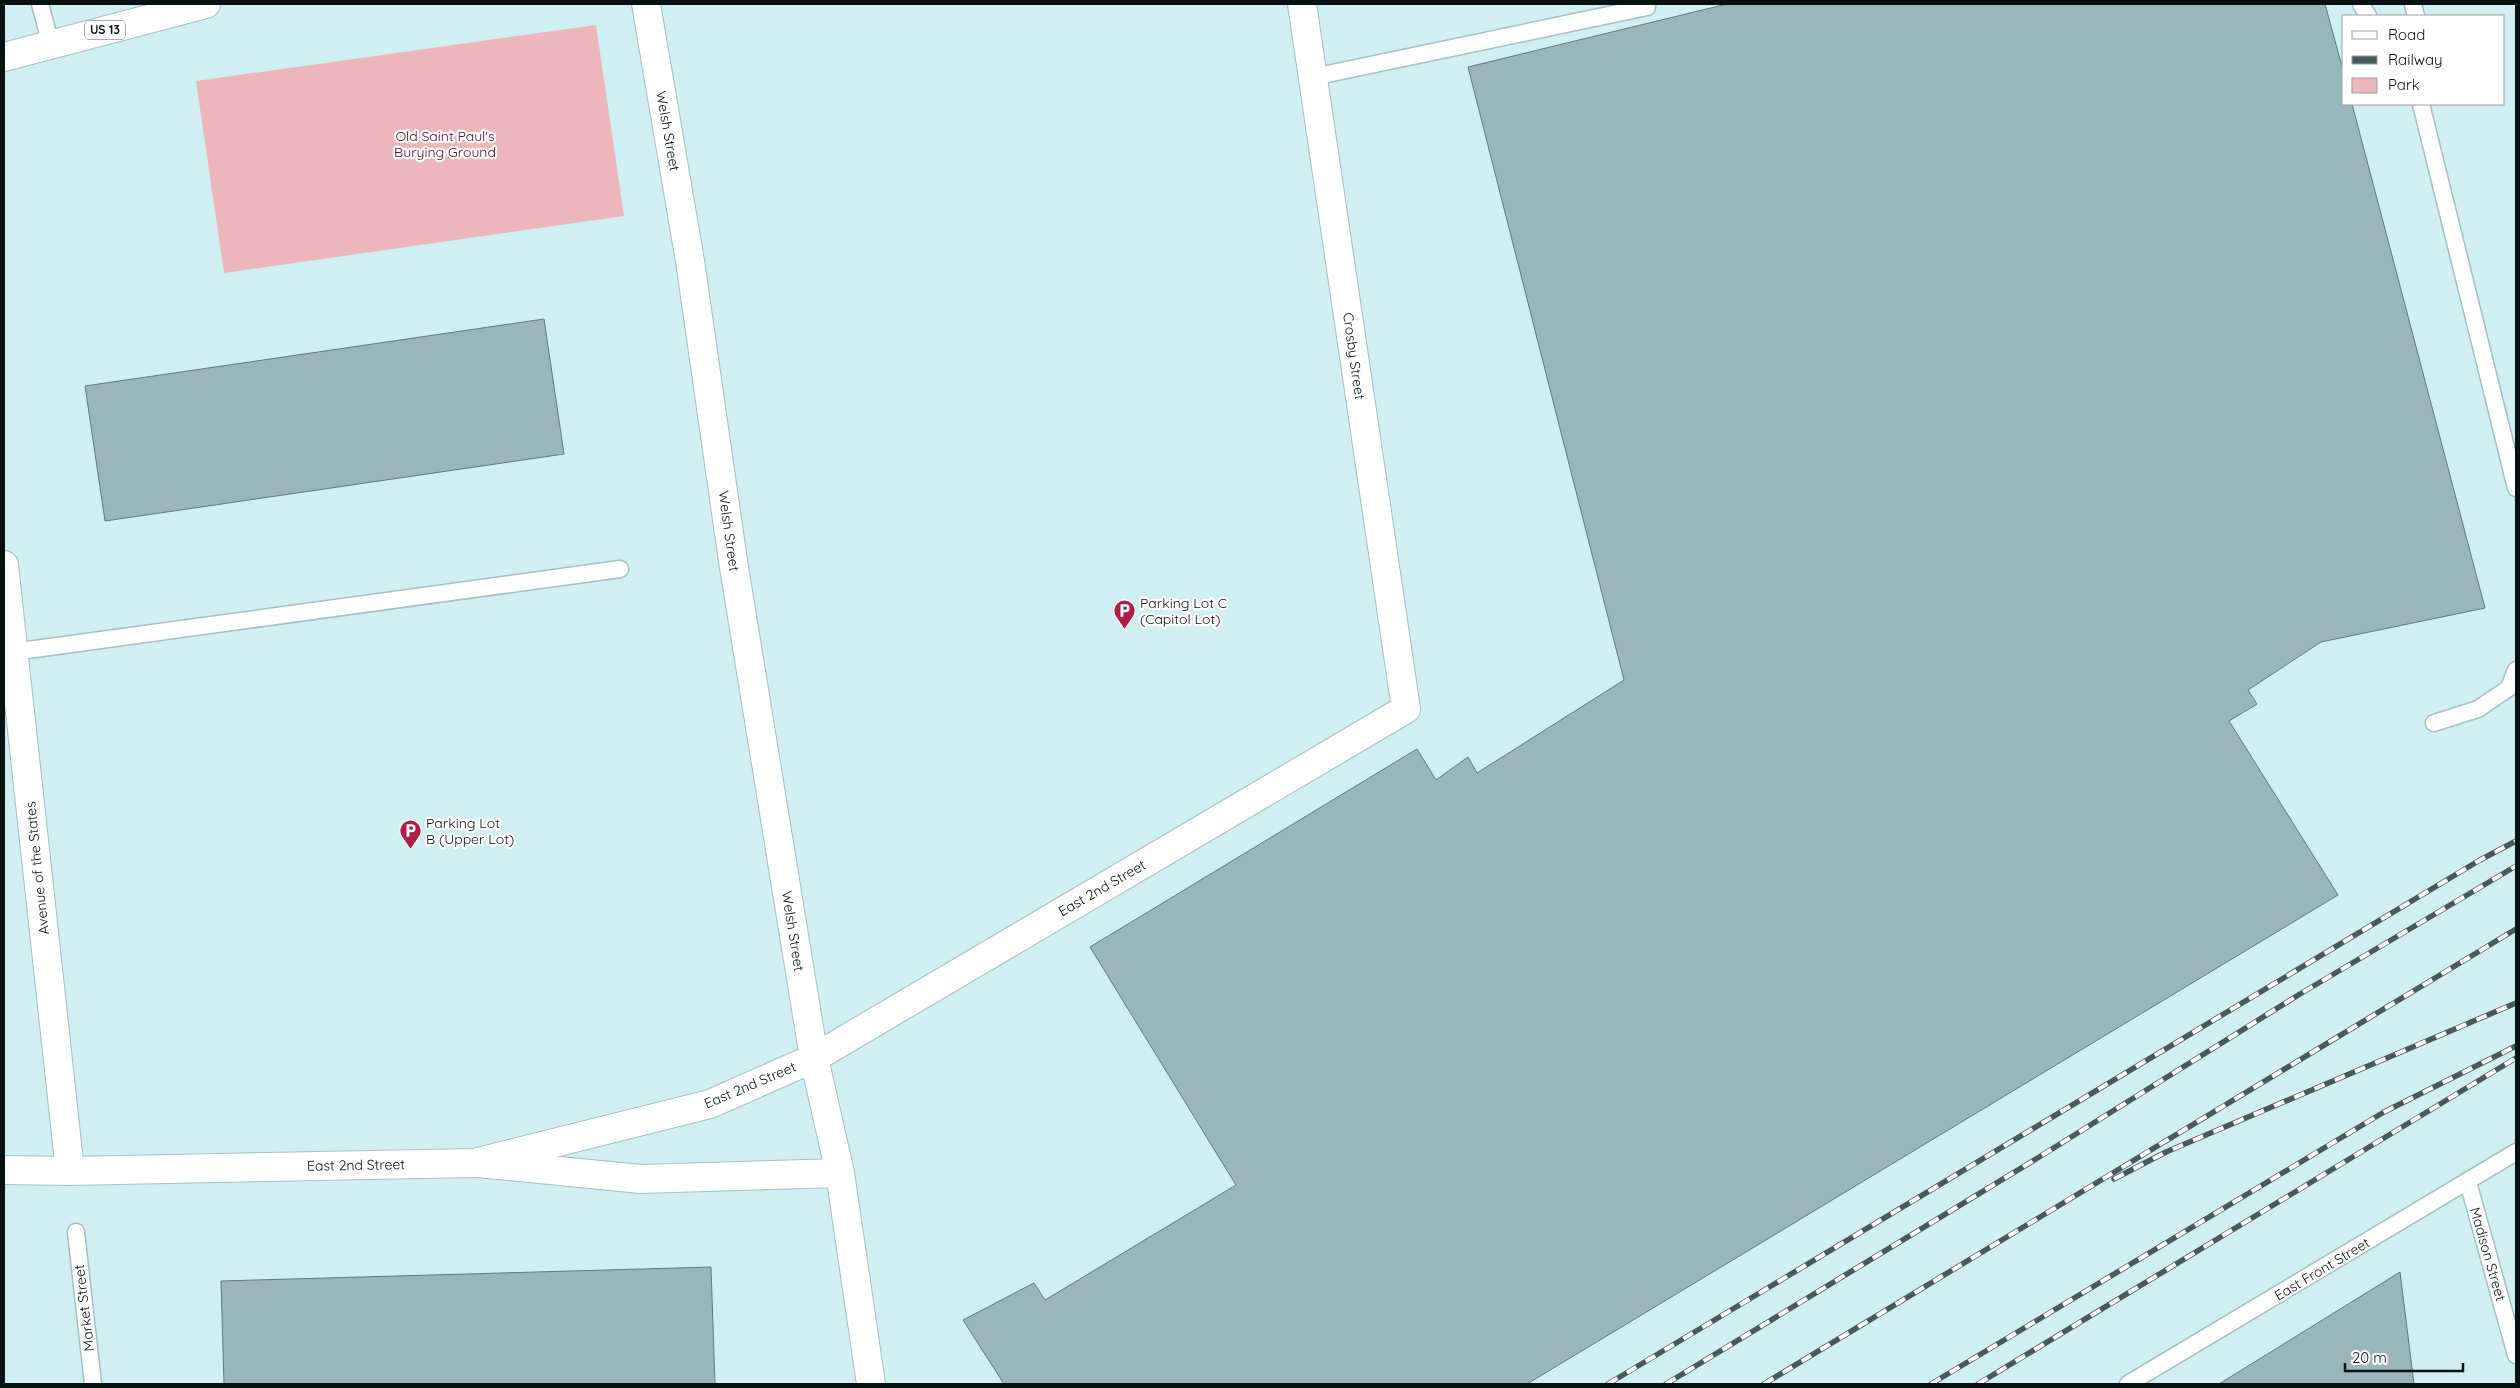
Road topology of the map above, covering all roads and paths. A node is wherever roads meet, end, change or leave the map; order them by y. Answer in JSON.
{"nodes":[{"id":1,"x":40,"y":4,"type":"edge"},
{"id":2,"x":206,"y":4,"type":"edge"},
{"id":3,"x":646,"y":4,"type":"edge"},
{"id":4,"x":1302,"y":4,"type":"edge"},
{"id":5,"x":2361,"y":4,"type":"edge"},
{"id":6,"x":1647,"y":8,"type":"dead end"},
{"id":7,"x":144,"y":12,"type":"edge"},
{"id":8,"x":2367,"y":15,"type":"edge"},
{"id":9,"x":51,"y":44,"type":"junction"},
{"id":10,"x":4,"y":57,"type":"edge"},
{"id":11,"x":1313,"y":77,"type":"junction"},
{"id":12,"x":2421,"y":105,"type":"edge"},
{"id":13,"x":2516,"y":488,"type":"edge"},
{"id":14,"x":4,"y":565,"type":"edge"},
{"id":15,"x":620,"y":569,"type":"dead end"},
{"id":16,"x":13,"y":652,"type":"junction"},
{"id":17,"x":2516,"y":670,"type":"edge"},
{"id":18,"x":1406,"y":709,"type":"joint"},
{"id":19,"x":2434,"y":724,"type":"dead end"},
{"id":20,"x":814,"y":1058,"type":"junction"},
{"id":21,"x":2516,"y":1152,"type":"edge"},
{"id":22,"x":474,"y":1163,"type":"junction"},
{"id":23,"x":4,"y":1170,"type":"edge"},
{"id":24,"x":70,"y":1172,"type":"junction"},
{"id":25,"x":840,"y":1173,"type":"junction"},
{"id":26,"x":2468,"y":1182,"type":"junction"},
{"id":27,"x":76,"y":1232,"type":"dead end"},
{"id":28,"x":2516,"y":1355,"type":"edge"},
{"id":29,"x":93,"y":1384,"type":"edge"},
{"id":30,"x":871,"y":1384,"type":"edge"},
{"id":31,"x":2128,"y":1384,"type":"edge"}],
"edges":[{"from":1,"to":9,"type":"lane"},
{"from":2,"to":7,"type":"street","number":"US 13"},
{"from":3,"to":20,"type":"street","name":"Welsh Street"},
{"from":4,"to":11,"type":"street","name":"Crosby Street"},
{"from":5,"to":8,"type":"lane"},
{"from":6,"to":11,"type":"lane"},
{"from":7,"to":9,"type":"street","number":"US 13"},
{"from":9,"to":10,"type":"street","number":"US 13"},
{"from":11,"to":18,"type":"street","name":"Crosby Street"},
{"from":12,"to":13,"type":"lane"},
{"from":14,"to":16,"type":"street","name":"Avenue of the States"},
{"from":15,"to":16,"type":"lane"},
{"from":16,"to":24,"type":"street","name":"Avenue of the States"},
{"from":17,"to":19,"type":"lane"},
{"from":18,"to":20,"type":"street","name":"East 2nd Street"},
{"from":20,"to":22,"type":"street","name":"East 2nd Street"},
{"from":20,"to":25,"type":"street","name":"Welsh Street"},
{"from":21,"to":26,"type":"lane","name":"East Front Street"},
{"from":22,"to":24,"type":"street","name":"East 2nd Street"},
{"from":22,"to":25,"type":"street"},
{"from":23,"to":24,"type":"street","name":"East 2nd Street"},
{"from":25,"to":30,"type":"street","name":"Welsh Street"},
{"from":26,"to":28,"type":"lane","name":"Madison Street"},
{"from":26,"to":31,"type":"lane","name":"East Front Street"},
{"from":27,"to":29,"type":"lane","name":"Market Street"}]}
